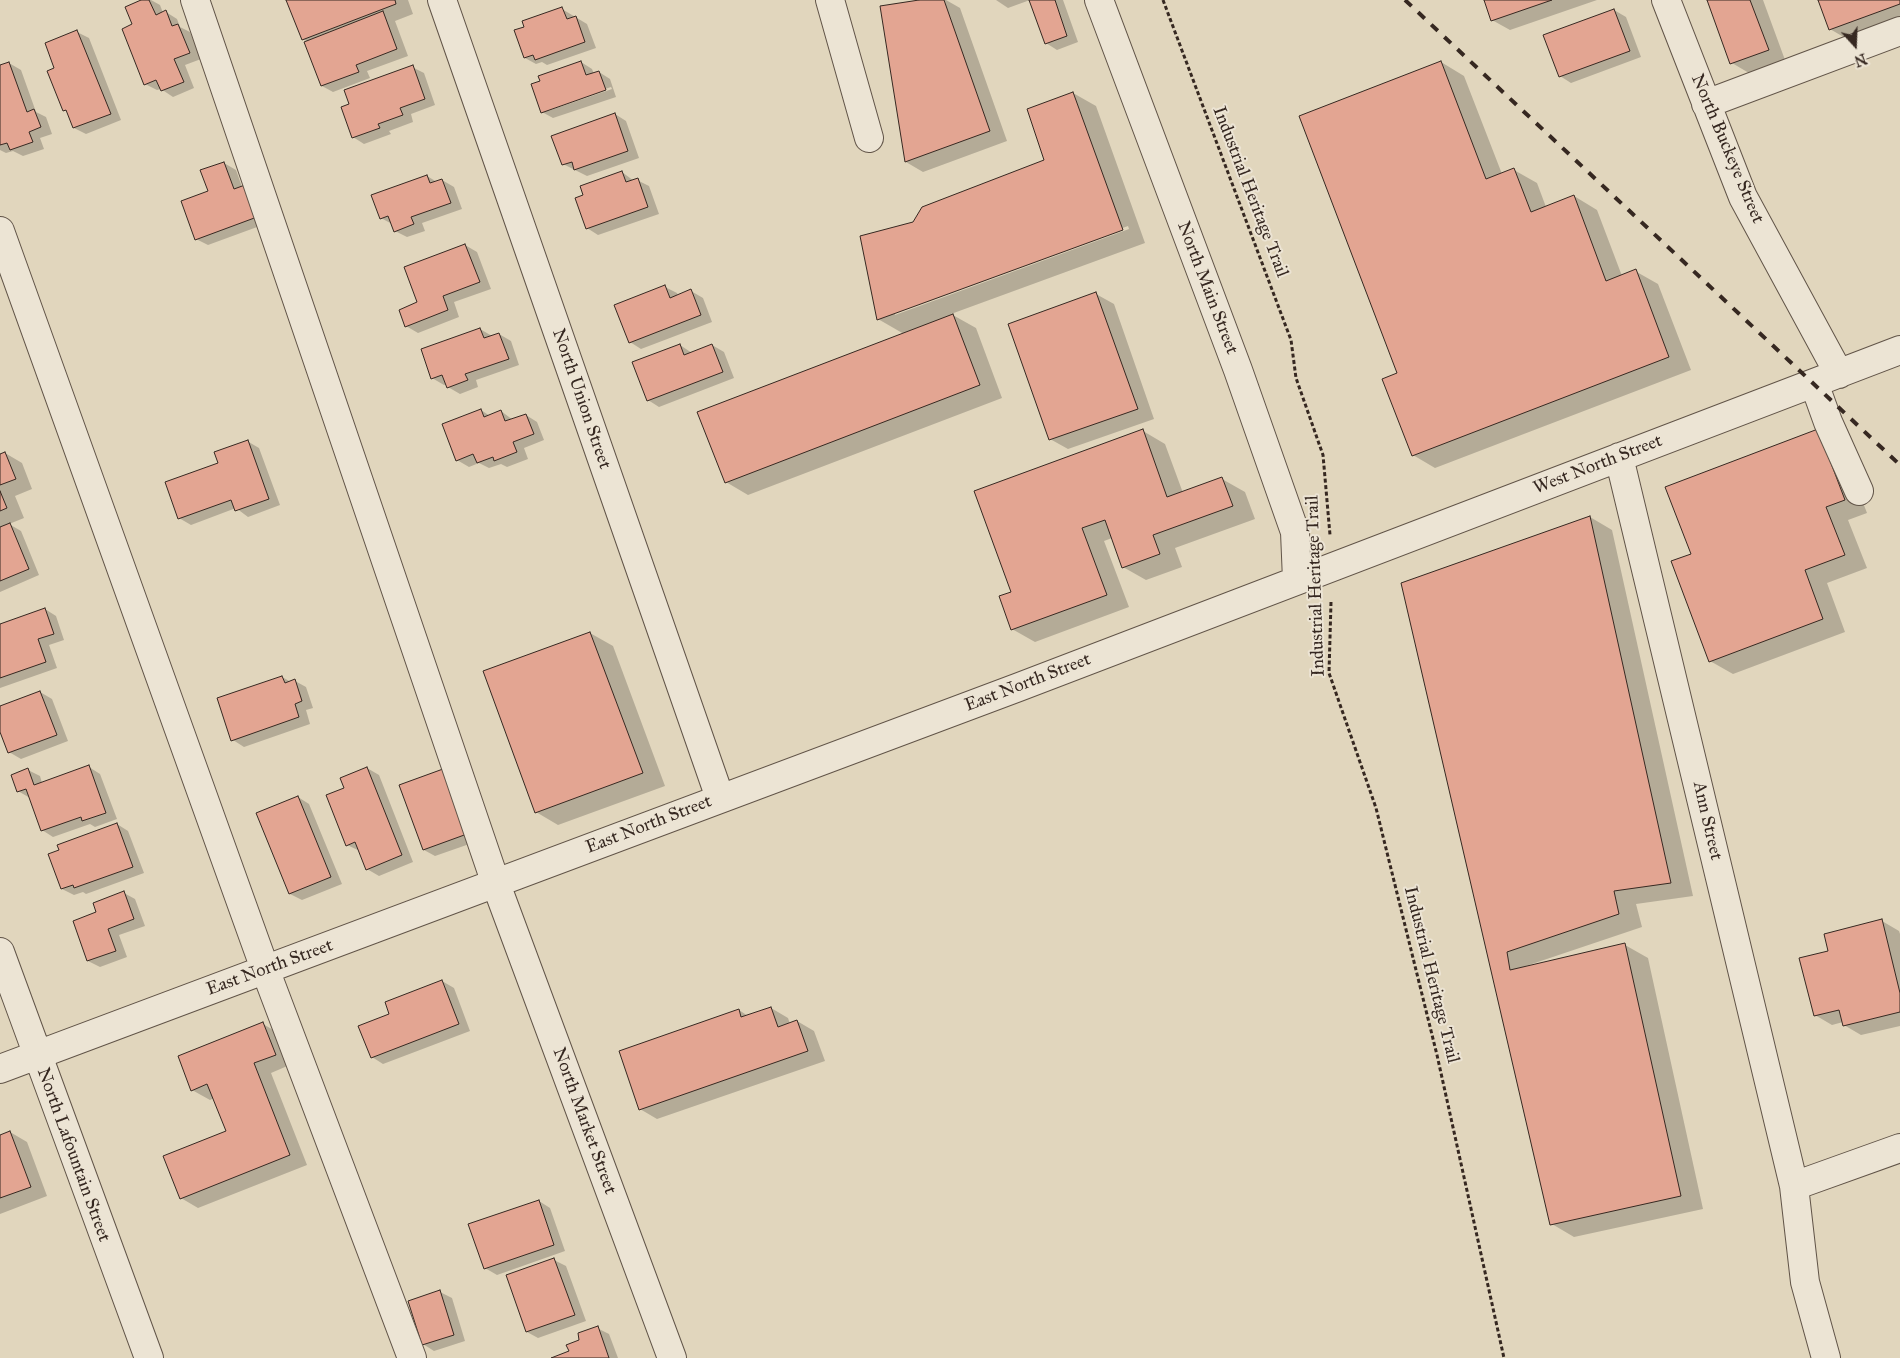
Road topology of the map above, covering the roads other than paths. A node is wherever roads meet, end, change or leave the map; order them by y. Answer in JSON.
{"nodes":[{"id":1,"x":195,"y":0,"type":"edge"},
{"id":2,"x":442,"y":0,"type":"edge"},
{"id":3,"x":830,"y":0,"type":"edge"},
{"id":4,"x":1099,"y":0,"type":"edge"},
{"id":5,"x":1666,"y":0,"type":"edge"},
{"id":6,"x":1900,"y":31,"type":"edge"},
{"id":7,"x":1706,"y":104,"type":"junction"},
{"id":8,"x":869,"y":138,"type":"dead end"},
{"id":9,"x":0,"y":231,"type":"edge"},
{"id":10,"x":1900,"y":350,"type":"edge"},
{"id":11,"x":1826,"y":379,"type":"junction"},
{"id":12,"x":1619,"y":457,"type":"junction"},
{"id":13,"x":1859,"y":491,"type":"dead end"},
{"id":14,"x":1297,"y":580,"type":"junction"},
{"id":15,"x":720,"y":798,"type":"junction"},
{"id":16,"x":496,"y":884,"type":"junction"},
{"id":17,"x":0,"y":952,"type":"edge"},
{"id":18,"x":265,"y":969,"type":"junction"},
{"id":19,"x":36,"y":1056,"type":"junction"},
{"id":20,"x":0,"y":1069,"type":"edge"},
{"id":21,"x":1900,"y":1148,"type":"edge"},
{"id":22,"x":1794,"y":1186,"type":"junction"},
{"id":23,"x":148,"y":1358,"type":"edge"},
{"id":24,"x":412,"y":1358,"type":"edge"},
{"id":25,"x":672,"y":1358,"type":"edge"},
{"id":26,"x":1826,"y":1358,"type":"edge"}],
"edges":[{"from":1,"to":16,"type":"street","name":"North Market Street"},
{"from":2,"to":15,"type":"street","name":"North Union Street"},
{"from":3,"to":8,"type":"street"},
{"from":4,"to":14,"type":"street","name":"North Main Street"},
{"from":5,"to":7,"type":"street","name":"North Buckeye Street"},
{"from":6,"to":7,"type":"street"},
{"from":7,"to":11,"type":"street","name":"North Buckeye Street"},
{"from":9,"to":18,"type":"street"},
{"from":10,"to":11,"type":"street","name":"West North Street"},
{"from":11,"to":12,"type":"street","name":"West North Street"},
{"from":11,"to":13,"type":"street","name":"North Buckeye Street"},
{"from":12,"to":14,"type":"street","name":"West North Street"},
{"from":12,"to":22,"type":"street","name":"Ann Street"},
{"from":14,"to":15,"type":"street","name":"East North Street"},
{"from":15,"to":16,"type":"street","name":"East North Street"},
{"from":16,"to":18,"type":"street","name":"East North Street"},
{"from":16,"to":25,"type":"street","name":"North Market Street"},
{"from":17,"to":19,"type":"street","name":"North Lafountain Street"},
{"from":18,"to":19,"type":"street","name":"East North Street"},
{"from":18,"to":24,"type":"street"},
{"from":19,"to":20,"type":"street","name":"East North Street"},
{"from":19,"to":23,"type":"street","name":"North Lafountain Street"},
{"from":21,"to":22,"type":"street"},
{"from":22,"to":26,"type":"street","name":"Ann Street"}]}
